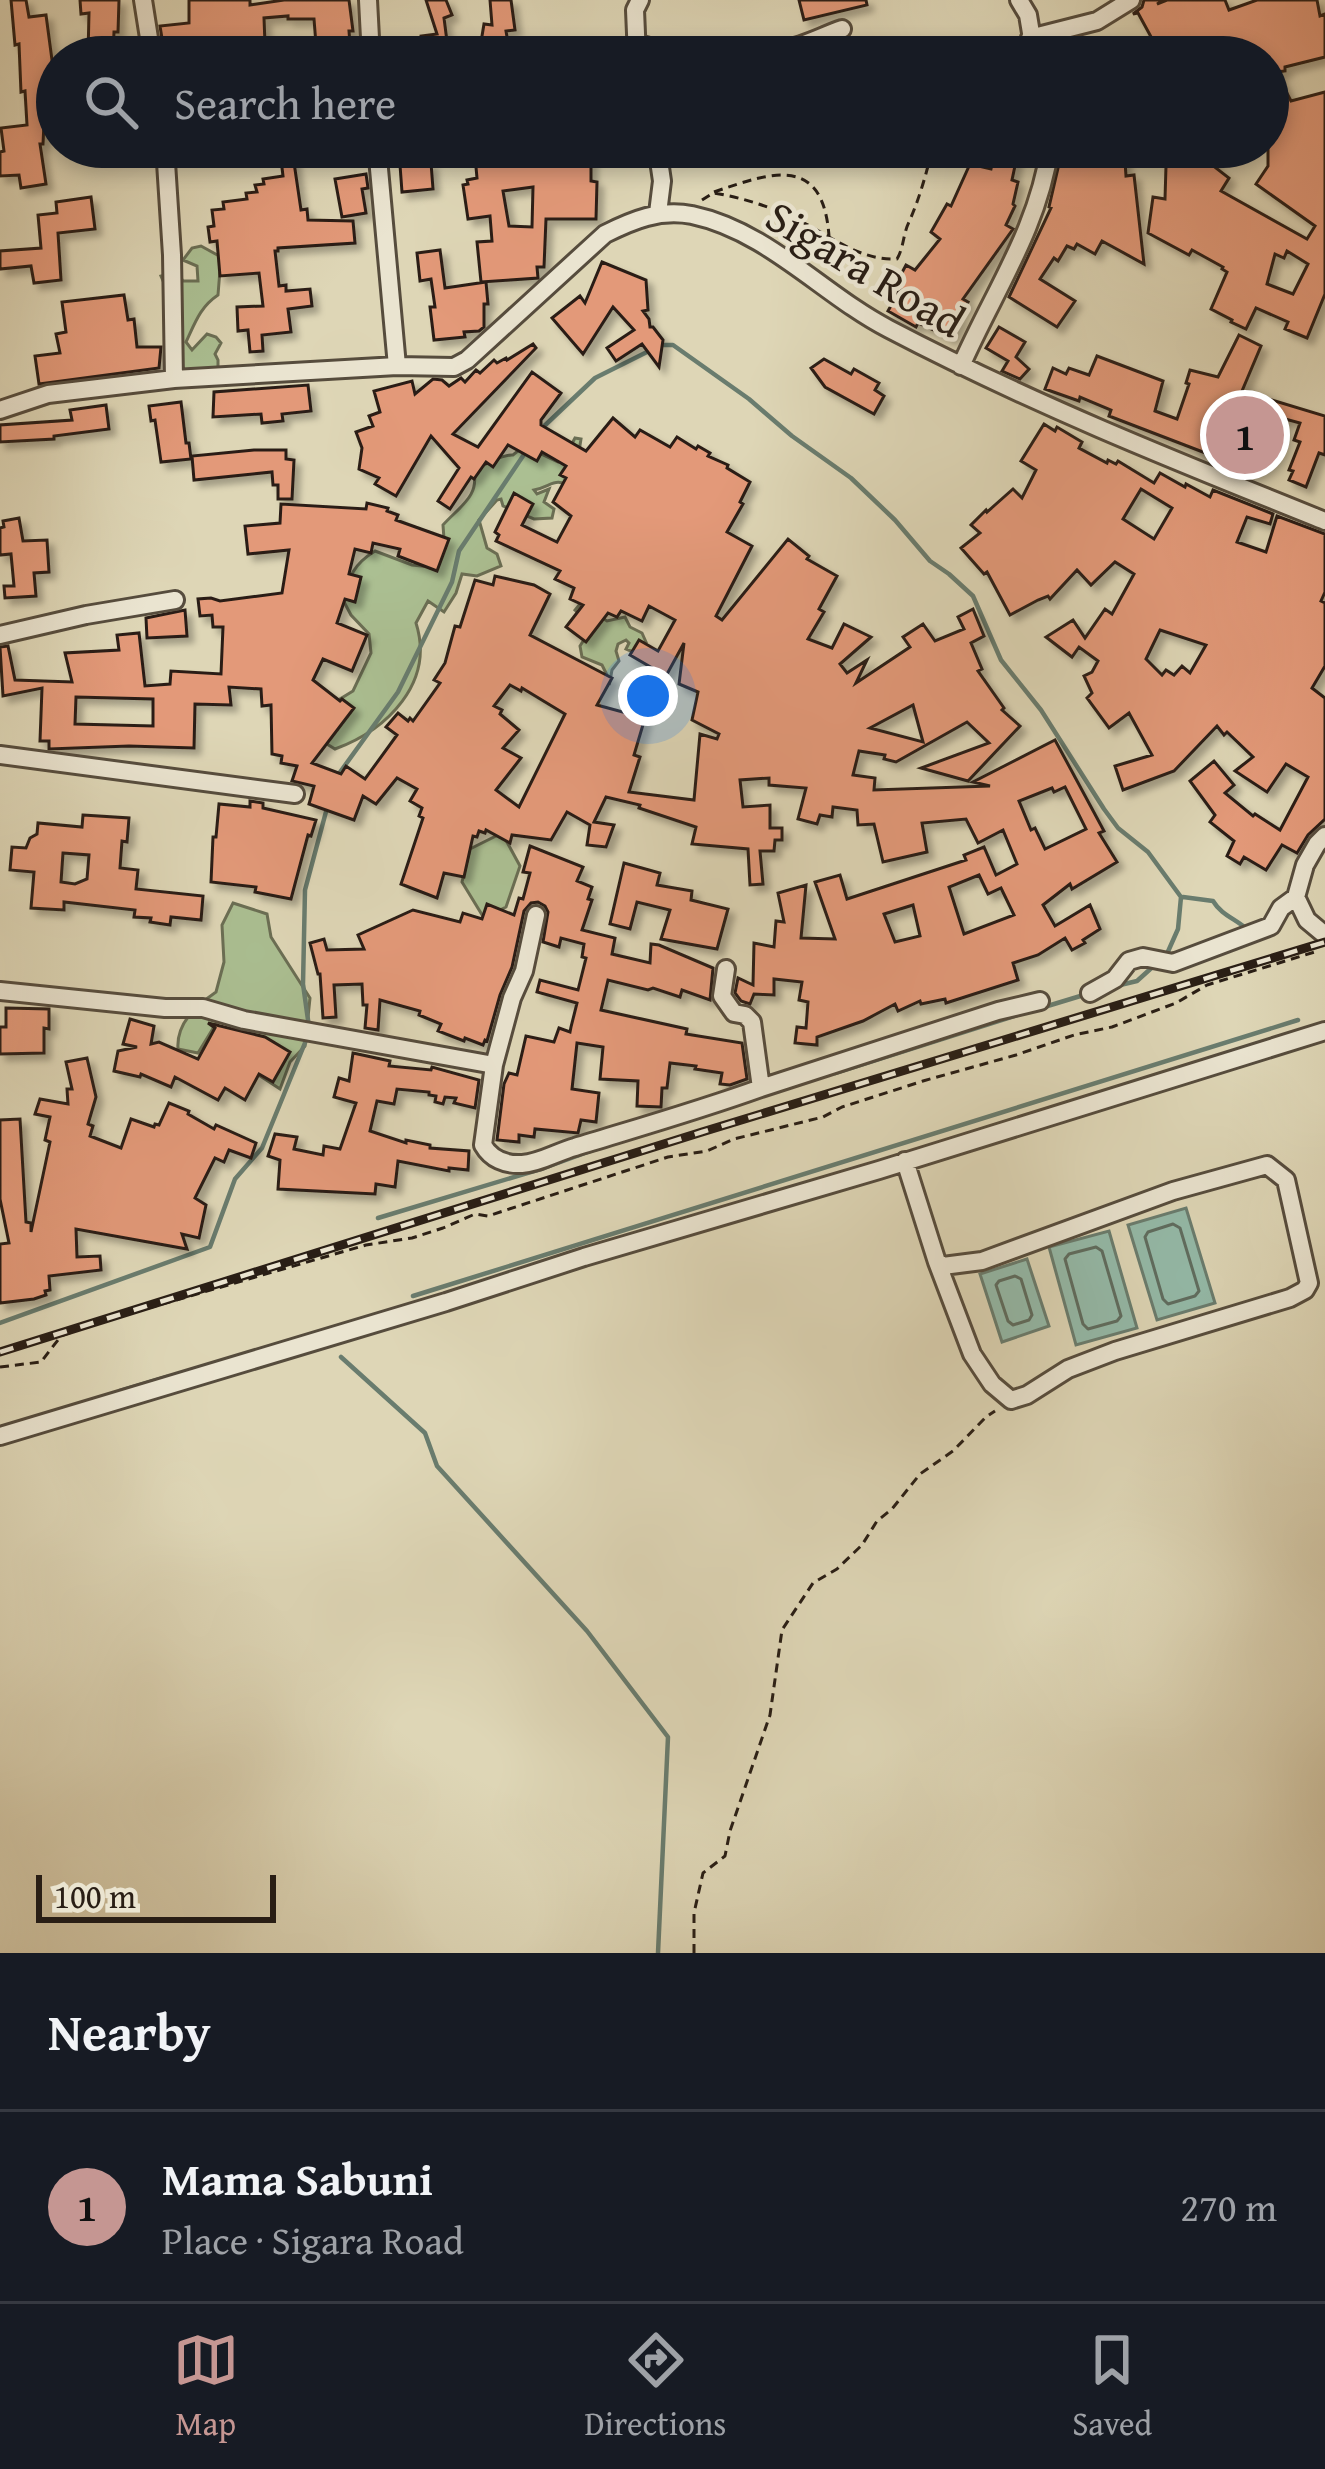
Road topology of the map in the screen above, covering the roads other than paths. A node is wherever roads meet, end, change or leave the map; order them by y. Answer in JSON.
{"nodes":[{"id":1,"x":143,"y":0,"type":"edge"},
{"id":2,"x":368,"y":0,"type":"edge"},
{"id":3,"x":640,"y":0,"type":"edge"},
{"id":4,"x":1019,"y":0,"type":"edge"},
{"id":5,"x":1131,"y":0,"type":"edge"},
{"id":6,"x":842,"y":29,"type":"dead end"},
{"id":7,"x":149,"y":36,"type":"edge"},
{"id":8,"x":370,"y":36,"type":"edge"},
{"id":9,"x":636,"y":36,"type":"edge"},
{"id":10,"x":824,"y":36,"type":"edge"},
{"id":11,"x":1030,"y":36,"type":"edge"},
{"id":12,"x":1038,"y":36,"type":"edge"},
{"id":13,"x":166,"y":168,"type":"edge"},
{"id":14,"x":379,"y":168,"type":"edge"},
{"id":15,"x":659,"y":168,"type":"edge"},
{"id":16,"x":1046,"y":168,"type":"edge"},
{"id":17,"x":658,"y":213,"type":"junction"},
{"id":18,"x":397,"y":366,"type":"junction"},
{"id":19,"x":961,"y":366,"type":"junction"},
{"id":20,"x":174,"y":379,"type":"junction"},
{"id":21,"x":0,"y":410,"type":"edge"},
{"id":22,"x":1325,"y":521,"type":"edge"},
{"id":23,"x":175,"y":600,"type":"dead end"},
{"id":24,"x":0,"y":635,"type":"edge"},
{"id":25,"x":0,"y":754,"type":"edge"},
{"id":26,"x":296,"y":794,"type":"dead end"},
{"id":27,"x":1325,"y":836,"type":"edge"},
{"id":28,"x":1295,"y":898,"type":"junction"},
{"id":29,"x":536,"y":915,"type":"dead end"},
{"id":30,"x":1325,"y":935,"type":"edge"},
{"id":31,"x":726,"y":969,"type":"dead end"},
{"id":32,"x":0,"y":991,"type":"edge"},
{"id":33,"x":1090,"y":993,"type":"dead end"},
{"id":34,"x":1040,"y":1001,"type":"dead end"},
{"id":35,"x":1325,"y":1030,"type":"edge"},
{"id":36,"x":494,"y":1065,"type":"junction"},
{"id":37,"x":761,"y":1088,"type":"junction"},
{"id":38,"x":905,"y":1161,"type":"junction"},
{"id":39,"x":937,"y":1262,"type":"junction"},
{"id":40,"x":0,"y":1436,"type":"edge"}],
"edges":[{"from":1,"to":7,"type":"street"},
{"from":2,"to":8,"type":"street"},
{"from":3,"to":9,"type":"street"},
{"from":4,"to":11,"type":"street"},
{"from":5,"to":12,"type":"street"},
{"from":6,"to":10,"type":"street"},
{"from":13,"to":20,"type":"street"},
{"from":14,"to":18,"type":"street"},
{"from":15,"to":17,"type":"street"},
{"from":16,"to":19,"type":"street"},
{"from":17,"to":18,"type":"street","name":"Sigara Road"},
{"from":17,"to":19,"type":"street","name":"Sigara Road"},
{"from":18,"to":20,"type":"street","name":"Sigara Road"},
{"from":19,"to":22,"type":"street","name":"Sigara Road"},
{"from":20,"to":21,"type":"street","name":"Sigara Road"},
{"from":23,"to":24,"type":"street"},
{"from":25,"to":26,"type":"street"},
{"from":27,"to":28,"type":"street"},
{"from":28,"to":30,"type":"street"},
{"from":28,"to":33,"type":"street"},
{"from":29,"to":36,"type":"street"},
{"from":31,"to":37,"type":"street"},
{"from":32,"to":36,"type":"street"},
{"from":34,"to":37,"type":"street"},
{"from":35,"to":38,"type":"street"},
{"from":36,"to":37,"type":"street"},
{"from":38,"to":39,"type":"street"},
{"from":38,"to":40,"type":"street"},
{"from":39,"to":39,"type":"street"}]}
